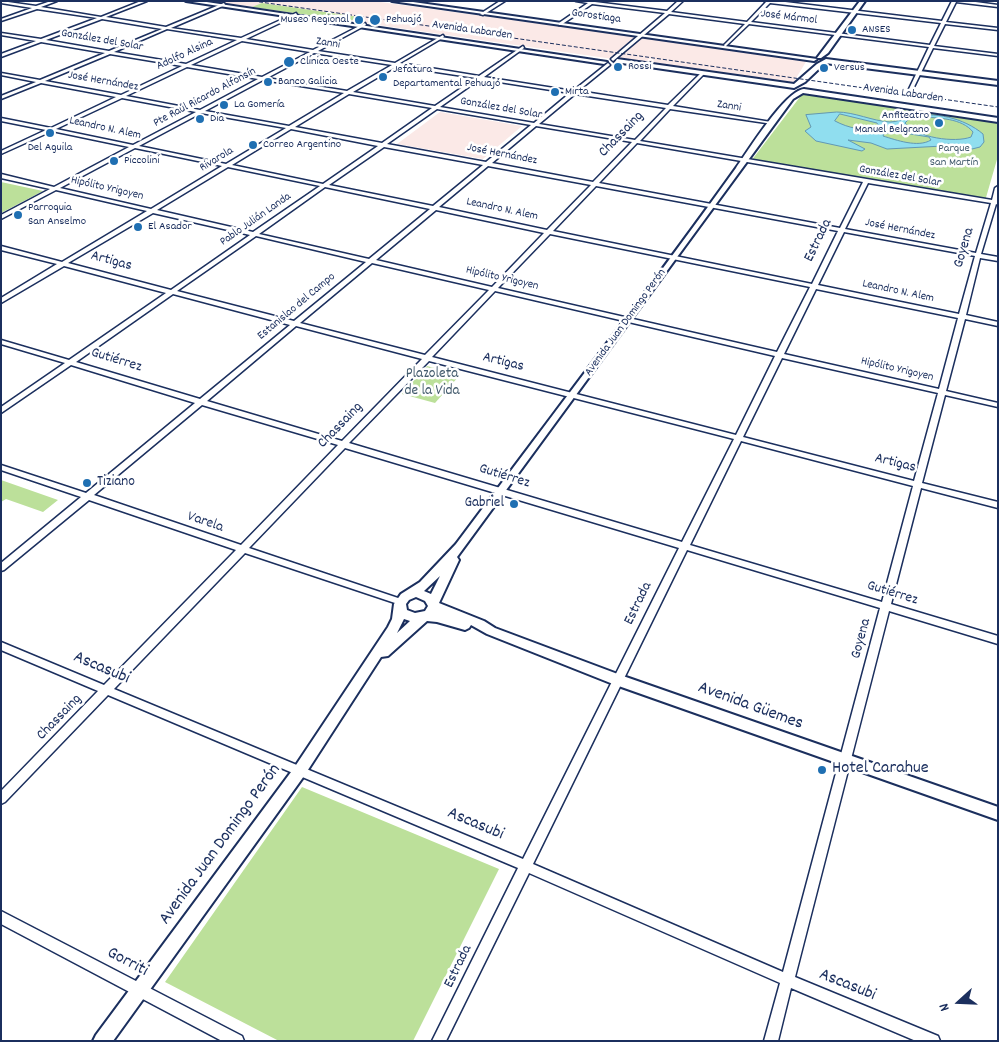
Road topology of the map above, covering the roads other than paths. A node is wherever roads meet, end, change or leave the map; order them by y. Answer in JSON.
{"nodes":[{"id":1,"x":55,"y":1,"type":"edge"},
{"id":2,"x":145,"y":1,"type":"edge"},
{"id":3,"x":188,"y":1,"type":"edge"},
{"id":4,"x":206,"y":1,"type":"edge"},
{"id":5,"x":394,"y":1,"type":"edge"},
{"id":6,"x":502,"y":1,"type":"edge"},
{"id":7,"x":578,"y":1,"type":"edge"},
{"id":8,"x":681,"y":1,"type":"edge"},
{"id":9,"x":768,"y":1,"type":"edge"},
{"id":10,"x":863,"y":1,"type":"edge"},
{"id":11,"x":956,"y":1,"type":"edge"},
{"id":12,"x":1,"y":2,"type":"edge"},
{"id":13,"x":412,"y":2,"type":"edge"},
{"id":14,"x":593,"y":2,"type":"edge"},
{"id":15,"x":222,"y":5,"type":"junction"},
{"id":16,"x":998,"y":6,"type":"edge"},
{"id":17,"x":36,"y":8,"type":"junction"},
{"id":18,"x":856,"y":12,"type":"junction"},
{"id":19,"x":668,"y":13,"type":"junction"},
{"id":20,"x":482,"y":14,"type":"junction"},
{"id":21,"x":294,"y":15,"type":"junction"},
{"id":22,"x":100,"y":18,"type":"junction"},
{"id":23,"x":1,"y":20,"type":"edge"},
{"id":24,"x":944,"y":22,"type":"junction"},
{"id":25,"x":748,"y":23,"type":"junction"},
{"id":26,"x":560,"y":24,"type":"junction"},
{"id":27,"x":363,"y":25,"type":"junction"},
{"id":28,"x":167,"y":28,"type":"junction"},
{"id":29,"x":998,"y":29,"type":"edge"},
{"id":30,"x":1,"y":34,"type":"edge"},
{"id":31,"x":839,"y":34,"type":"junction"},
{"id":32,"x":642,"y":35,"type":"junction"},
{"id":33,"x":442,"y":37,"type":"junction"},
{"id":34,"x":242,"y":40,"type":"junction"},
{"id":35,"x":42,"y":41,"type":"junction"},
{"id":36,"x":725,"y":46,"type":"junction"},
{"id":37,"x":931,"y":46,"type":"junction"},
{"id":38,"x":521,"y":48,"type":"junction"},
{"id":39,"x":110,"y":52,"type":"junction"},
{"id":40,"x":315,"y":52,"type":"junction"},
{"id":41,"x":998,"y":55,"type":"edge"},
{"id":42,"x":1,"y":56,"type":"edge"},
{"id":43,"x":821,"y":59,"type":"junction"},
{"id":44,"x":611,"y":62,"type":"junction"},
{"id":45,"x":396,"y":64,"type":"junction"},
{"id":46,"x":187,"y":66,"type":"junction"},
{"id":47,"x":918,"y":72,"type":"junction"},
{"id":48,"x":1,"y":74,"type":"edge"},
{"id":49,"x":700,"y":74,"type":"junction"},
{"id":50,"x":263,"y":78,"type":"junction"},
{"id":51,"x":480,"y":78,"type":"junction"},
{"id":52,"x":41,"y":81,"type":"junction"},
{"id":53,"x":998,"y":83,"type":"edge"},
{"id":54,"x":804,"y":88,"type":"junction"},
{"id":55,"x":911,"y":89,"type":"dead end"},
{"id":56,"x":793,"y":90,"type":"junction"},
{"id":57,"x":574,"y":92,"type":"junction"},
{"id":58,"x":349,"y":93,"type":"junction"},
{"id":59,"x":123,"y":96,"type":"junction"},
{"id":60,"x":1,"y":98,"type":"edge"},
{"id":61,"x":668,"y":107,"type":"junction"},
{"id":62,"x":436,"y":108,"type":"junction"},
{"id":63,"x":201,"y":112,"type":"junction"},
{"id":64,"x":998,"y":118,"type":"edge"},
{"id":65,"x":1,"y":119,"type":"edge"},
{"id":66,"x":771,"y":123,"type":"junction"},
{"id":67,"x":535,"y":125,"type":"junction"},
{"id":68,"x":291,"y":128,"type":"junction"},
{"id":69,"x":52,"y":129,"type":"junction"},
{"id":70,"x":635,"y":142,"type":"junction"},
{"id":71,"x":385,"y":144,"type":"junction"},
{"id":72,"x":134,"y":147,"type":"junction"},
{"id":73,"x":1,"y":153,"type":"edge"},
{"id":74,"x":744,"y":160,"type":"junction"},
{"id":75,"x":489,"y":163,"type":"junction"},
{"id":76,"x":227,"y":166,"type":"junction"},
{"id":77,"x":1,"y":176,"type":"edge"},
{"id":78,"x":866,"y":181,"type":"junction"},
{"id":79,"x":594,"y":183,"type":"junction"},
{"id":80,"x":325,"y":186,"type":"junction"},
{"id":81,"x":56,"y":188,"type":"junction"},
{"id":82,"x":998,"y":188,"type":"edge"},
{"id":83,"x":996,"y":203,"type":"edge"},
{"id":84,"x":713,"y":205,"type":"junction"},
{"id":85,"x":435,"y":208,"type":"junction"},
{"id":86,"x":152,"y":211,"type":"junction"},
{"id":87,"x":1,"y":216,"type":"edge"},
{"id":88,"x":842,"y":229,"type":"junction"},
{"id":89,"x":548,"y":231,"type":"junction"},
{"id":90,"x":256,"y":234,"type":"junction"},
{"id":91,"x":1,"y":248,"type":"edge"},
{"id":92,"x":978,"y":255,"type":"junction"},
{"id":93,"x":674,"y":256,"type":"junction"},
{"id":94,"x":998,"y":259,"type":"edge"},
{"id":95,"x":372,"y":260,"type":"junction"},
{"id":96,"x":64,"y":264,"type":"junction"},
{"id":97,"x":814,"y":286,"type":"junction"},
{"id":98,"x":493,"y":288,"type":"junction"},
{"id":99,"x":172,"y":292,"type":"junction"},
{"id":100,"x":1,"y":301,"type":"edge"},
{"id":101,"x":962,"y":317,"type":"junction"},
{"id":102,"x":628,"y":319,"type":"junction"},
{"id":103,"x":295,"y":324,"type":"junction"},
{"id":104,"x":998,"y":324,"type":"edge"},
{"id":105,"x":1,"y":342,"type":"edge"},
{"id":106,"x":780,"y":355,"type":"junction"},
{"id":107,"x":427,"y":357,"type":"junction"},
{"id":108,"x":72,"y":362,"type":"junction"},
{"id":109,"x":942,"y":392,"type":"junction"},
{"id":110,"x":573,"y":395,"type":"junction"},
{"id":111,"x":201,"y":401,"type":"junction"},
{"id":112,"x":998,"y":405,"type":"edge"},
{"id":113,"x":1,"y":411,"type":"edge"},
{"id":114,"x":738,"y":438,"type":"junction"},
{"id":115,"x":344,"y":443,"type":"junction"},
{"id":116,"x":1,"y":467,"type":"edge"},
{"id":117,"x":918,"y":484,"type":"junction"},
{"id":118,"x":504,"y":491,"type":"junction"},
{"id":119,"x":87,"y":496,"type":"junction"},
{"id":120,"x":998,"y":505,"type":"edge"},
{"id":121,"x":685,"y":545,"type":"junction"},
{"id":122,"x":460,"y":547,"type":"junction"},
{"id":123,"x":242,"y":550,"type":"junction"},
{"id":124,"x":1,"y":568,"type":"edge"},
{"id":125,"x":403,"y":602,"type":"junction"},
{"id":126,"x":433,"y":604,"type":"junction"},
{"id":127,"x":886,"y":606,"type":"junction"},
{"id":128,"x":424,"y":616,"type":"junction"},
{"id":129,"x":491,"y":631,"type":"junction"},
{"id":130,"x":998,"y":640,"type":"edge"},
{"id":131,"x":1,"y":646,"type":"edge"},
{"id":132,"x":369,"y":670,"type":"junction"},
{"id":133,"x":618,"y":680,"type":"junction"},
{"id":134,"x":107,"y":690,"type":"junction"},
{"id":135,"x":844,"y":760,"type":"junction"},
{"id":136,"x":299,"y":772,"type":"junction"},
{"id":137,"x":1,"y":799,"type":"edge"},
{"id":138,"x":998,"y":814,"type":"edge"},
{"id":139,"x":526,"y":866,"type":"junction"},
{"id":140,"x":1,"y":917,"type":"edge"},
{"id":141,"x":787,"y":980,"type":"junction"},
{"id":142,"x":140,"y":991,"type":"junction"},
{"id":143,"x":102,"y":1041,"type":"edge"},
{"id":144,"x":237,"y":1041,"type":"edge"},
{"id":145,"x":439,"y":1041,"type":"edge"},
{"id":146,"x":771,"y":1041,"type":"edge"},
{"id":147,"x":933,"y":1041,"type":"edge"}],
"edges":[{"from":1,"to":17,"type":"street"},
{"from":2,"to":22,"type":"street"},
{"from":3,"to":15,"type":"main road","name":"Avenida Labarden"},
{"from":4,"to":15,"type":"main road","name":"Avenida Labarden"},
{"from":5,"to":13,"type":"main road","name":"Gorostiaga"},
{"from":6,"to":20,"type":"street"},
{"from":7,"to":14,"type":"street","name":"José Mármol"},
{"from":8,"to":19,"type":"street","name":"Estanislao del Campo"},
{"from":9,"to":18,"type":"street"},
{"from":9,"to":25,"type":"street"},
{"from":10,"to":18,"type":"main road","name":"Avenida Juan Domingo Perón"},
{"from":11,"to":16,"type":"street"},
{"from":11,"to":24,"type":"street"},
{"from":12,"to":17,"type":"street","name":"Zanni"},
{"from":13,"to":20,"type":"main road","name":"Gorostiaga"},
{"from":14,"to":19,"type":"street","name":"José Mármol"},
{"from":14,"to":26,"type":"street"},
{"from":15,"to":21,"type":"main road","name":"Avenida Labarden"},
{"from":15,"to":28,"type":"street"},
{"from":17,"to":22,"type":"street","name":"Zanni"},
{"from":17,"to":23,"type":"street"},
{"from":18,"to":24,"type":"street"},
{"from":18,"to":31,"type":"main road","name":"Avenida Juan Domingo Perón"},
{"from":19,"to":25,"type":"street","name":"José Mármol"},
{"from":19,"to":32,"type":"street","name":"Estanislao del Campo"},
{"from":20,"to":26,"type":"main road","name":"Gorostiaga"},
{"from":21,"to":27,"type":"main road","name":"Avenida Labarden"},
{"from":21,"to":34,"type":"street","name":"Adolfo Alsina"},
{"from":22,"to":28,"type":"street","name":"Zanni"},
{"from":22,"to":35,"type":"street"},
{"from":24,"to":29,"type":"street"},
{"from":24,"to":37,"type":"street"},
{"from":25,"to":31,"type":"street","name":"José Mármol"},
{"from":25,"to":36,"type":"street"},
{"from":26,"to":32,"type":"main road","name":"Gorostiaga"},
{"from":27,"to":33,"type":"main road","name":"Avenida Labarden"},
{"from":27,"to":40,"type":"street","name":"Pte Raúl Ricardo Alfonsín"},
{"from":28,"to":34,"type":"street","name":"Zanni"},
{"from":28,"to":39,"type":"street"},
{"from":30,"to":35,"type":"street","name":"González del Solar"},
{"from":31,"to":37,"type":"street","name":"José Mármol"},
{"from":31,"to":43,"type":"main road","name":"Avenida Juan Domingo Perón"},
{"from":32,"to":36,"type":"main road","name":"Gorostiaga"},
{"from":32,"to":44,"type":"street","name":"Estanislao del Campo"},
{"from":33,"to":38,"type":"main road","name":"Avenida Labarden"},
{"from":33,"to":45,"type":"street","name":"Rivarola"},
{"from":34,"to":40,"type":"street","name":"Zanni"},
{"from":34,"to":46,"type":"street","name":"Adolfo Alsina"},
{"from":35,"to":39,"type":"street","name":"González del Solar"},
{"from":35,"to":42,"type":"street"},
{"from":36,"to":43,"type":"main road","name":"Gorostiaga"},
{"from":37,"to":41,"type":"street","name":"José Mármol"},
{"from":37,"to":47,"type":"street"},
{"from":38,"to":44,"type":"main road","name":"Avenida Labarden"},
{"from":38,"to":51,"type":"street","name":"Pablo Julián Landa"},
{"from":39,"to":46,"type":"street","name":"González del Solar"},
{"from":39,"to":52,"type":"street"},
{"from":40,"to":45,"type":"street","name":"Zanni"},
{"from":40,"to":50,"type":"street","name":"Pte Raúl Ricardo Alfonsín"},
{"from":43,"to":47,"type":"main road","name":"Gorostiaga"},
{"from":43,"to":54,"type":"main road","name":"Avenida Juan Domingo Perón"},
{"from":44,"to":49,"type":"main road","name":"Avenida Labarden"},
{"from":44,"to":57,"type":"street","name":"Estanislao del Campo"},
{"from":45,"to":51,"type":"street","name":"Zanni"},
{"from":45,"to":58,"type":"street","name":"Rivarola"},
{"from":46,"to":50,"type":"street","name":"González del Solar"},
{"from":46,"to":59,"type":"street","name":"Adolfo Alsina"},
{"from":47,"to":53,"type":"main road","name":"Gorostiaga"},
{"from":47,"to":55,"type":"street"},
{"from":48,"to":52,"type":"street","name":"José Hernández"},
{"from":49,"to":56,"type":"main road","name":"Avenida Labarden"},
{"from":49,"to":61,"type":"street","name":"Chassaing"},
{"from":50,"to":58,"type":"street","name":"González del Solar"},
{"from":50,"to":63,"type":"street","name":"Pte Raúl Ricardo Alfonsín"},
{"from":51,"to":57,"type":"street","name":"Zanni"},
{"from":51,"to":62,"type":"street","name":"Pablo Julián Landa"},
{"from":52,"to":59,"type":"street","name":"José Hernández"},
{"from":52,"to":60,"type":"street"},
{"from":54,"to":56,"type":"main road","name":"Avenida Juan Domingo Perón"},
{"from":54,"to":56,"type":"main road","name":"Avenida Labarden"},
{"from":54,"to":64,"type":"main road","name":"Avenida Labarden"},
{"from":56,"to":66,"type":"main road","name":"Avenida Juan Domingo Perón"},
{"from":57,"to":61,"type":"street","name":"Zanni"},
{"from":57,"to":67,"type":"street","name":"Estanislao del Campo"},
{"from":58,"to":62,"type":"street","name":"González del Solar"},
{"from":58,"to":68,"type":"street","name":"Rivarola"},
{"from":59,"to":63,"type":"street","name":"José Hernández"},
{"from":59,"to":69,"type":"street","name":"Adolfo Alsina"},
{"from":61,"to":66,"type":"street","name":"Zanni"},
{"from":61,"to":70,"type":"street","name":"Chassaing"},
{"from":62,"to":67,"type":"street","name":"González del Solar"},
{"from":62,"to":71,"type":"street","name":"Pablo Julián Landa"},
{"from":63,"to":68,"type":"street","name":"José Hernández"},
{"from":63,"to":72,"type":"street","name":"Pte Raúl Ricardo Alfonsín"},
{"from":65,"to":69,"type":"street","name":"Leandro N. Alem"},
{"from":66,"to":74,"type":"main road","name":"Avenida Juan Domingo Perón"},
{"from":67,"to":70,"type":"street","name":"González del Solar"},
{"from":67,"to":75,"type":"street","name":"Estanislao del Campo"},
{"from":68,"to":71,"type":"street","name":"José Hernández"},
{"from":68,"to":76,"type":"street","name":"Rivarola"},
{"from":69,"to":72,"type":"street","name":"Leandro N. Alem"},
{"from":69,"to":73,"type":"street","name":"Adolfo Alsina"},
{"from":70,"to":74,"type":"street","name":"González del Solar"},
{"from":70,"to":79,"type":"street","name":"Chassaing"},
{"from":71,"to":75,"type":"street","name":"José Hernández"},
{"from":71,"to":80,"type":"street","name":"Pablo Julián Landa"},
{"from":72,"to":76,"type":"street","name":"Leandro N. Alem"},
{"from":72,"to":81,"type":"street","name":"Pte Raúl Ricardo Alfonsín"},
{"from":74,"to":78,"type":"street","name":"González del Solar"},
{"from":74,"to":84,"type":"main road","name":"Avenida Juan Domingo Perón"},
{"from":75,"to":79,"type":"street","name":"José Hernández"},
{"from":75,"to":85,"type":"street","name":"Estanislao del Campo"},
{"from":76,"to":80,"type":"street","name":"Leandro N. Alem"},
{"from":76,"to":86,"type":"street","name":"Rivarola"},
{"from":77,"to":81,"type":"street","name":"Hipólito Yrigoyen"},
{"from":78,"to":83,"type":"street","name":"González del Solar"},
{"from":78,"to":88,"type":"street","name":"Estrada"},
{"from":79,"to":84,"type":"street","name":"José Hernández"},
{"from":79,"to":89,"type":"street","name":"Chassaing"},
{"from":80,"to":85,"type":"street","name":"Leandro N. Alem"},
{"from":80,"to":90,"type":"street","name":"Pablo Julián Landa"},
{"from":81,"to":86,"type":"street","name":"Hipólito Yrigoyen"},
{"from":81,"to":87,"type":"street","name":"Pte Raúl Ricardo Alfonsín"},
{"from":82,"to":83,"type":"street","name":"Goyena"},
{"from":83,"to":92,"type":"street","name":"Goyena"},
{"from":84,"to":88,"type":"street","name":"José Hernández"},
{"from":84,"to":93,"type":"main road","name":"Avenida Juan Domingo Perón"},
{"from":85,"to":89,"type":"street","name":"Leandro N. Alem"},
{"from":85,"to":95,"type":"street","name":"Estanislao del Campo"},
{"from":86,"to":90,"type":"street","name":"Hipólito Yrigoyen"},
{"from":86,"to":96,"type":"street","name":"Rivarola"},
{"from":88,"to":92,"type":"street","name":"José Hernández"},
{"from":88,"to":97,"type":"street","name":"Estrada"},
{"from":89,"to":93,"type":"street","name":"Leandro N. Alem"},
{"from":89,"to":98,"type":"street","name":"Chassaing"},
{"from":90,"to":95,"type":"street","name":"Hipólito Yrigoyen"},
{"from":90,"to":99,"type":"street","name":"Pablo Julián Landa"},
{"from":91,"to":96,"type":"street","name":"Artigas"},
{"from":92,"to":94,"type":"street","name":"José Hernández"},
{"from":92,"to":101,"type":"street","name":"Goyena"},
{"from":93,"to":97,"type":"street","name":"Leandro N. Alem"},
{"from":93,"to":102,"type":"main road","name":"Avenida Juan Domingo Perón"},
{"from":95,"to":98,"type":"street","name":"Hipólito Yrigoyen"},
{"from":95,"to":103,"type":"street","name":"Estanislao del Campo"},
{"from":96,"to":99,"type":"street","name":"Artigas"},
{"from":96,"to":100,"type":"street","name":"Rivarola"},
{"from":97,"to":101,"type":"street","name":"Leandro N. Alem"},
{"from":97,"to":106,"type":"street","name":"Estrada"},
{"from":98,"to":102,"type":"street","name":"Hipólito Yrigoyen"},
{"from":98,"to":107,"type":"street","name":"Chassaing"},
{"from":99,"to":103,"type":"street","name":"Artigas"},
{"from":99,"to":108,"type":"street","name":"Pablo Julián Landa"},
{"from":101,"to":104,"type":"street","name":"Leandro N. Alem"},
{"from":101,"to":109,"type":"street","name":"Goyena"},
{"from":102,"to":106,"type":"street","name":"Hipólito Yrigoyen"},
{"from":102,"to":110,"type":"main road","name":"Avenida Juan Domingo Perón"},
{"from":103,"to":107,"type":"street","name":"Artigas"},
{"from":103,"to":111,"type":"street","name":"Estanislao del Campo"},
{"from":105,"to":108,"type":"street","name":"Gutiérrez"},
{"from":106,"to":109,"type":"street","name":"Hipólito Yrigoyen"},
{"from":106,"to":114,"type":"street","name":"Estrada"},
{"from":107,"to":110,"type":"street","name":"Artigas"},
{"from":107,"to":115,"type":"street","name":"Chassaing"},
{"from":108,"to":111,"type":"street","name":"Gutiérrez"},
{"from":108,"to":113,"type":"street","name":"Pablo Julián Landa"},
{"from":109,"to":112,"type":"street","name":"Hipólito Yrigoyen"},
{"from":109,"to":117,"type":"street","name":"Goyena"},
{"from":110,"to":114,"type":"street","name":"Artigas"},
{"from":110,"to":118,"type":"main road","name":"Avenida Juan Domingo Perón"},
{"from":111,"to":115,"type":"street","name":"Gutiérrez"},
{"from":111,"to":119,"type":"street","name":"Estanislao del Campo"},
{"from":114,"to":117,"type":"street","name":"Artigas"},
{"from":114,"to":121,"type":"street","name":"Estrada"},
{"from":115,"to":118,"type":"street","name":"Gutiérrez"},
{"from":115,"to":123,"type":"street","name":"Chassaing"},
{"from":116,"to":119,"type":"street","name":"Varela"},
{"from":117,"to":120,"type":"street","name":"Artigas"},
{"from":117,"to":127,"type":"street","name":"Goyena"},
{"from":118,"to":121,"type":"street","name":"Gutiérrez"},
{"from":118,"to":122,"type":"main road","name":"Avenida Juan Domingo Perón"},
{"from":119,"to":123,"type":"street","name":"Varela"},
{"from":119,"to":124,"type":"street","name":"Estanislao del Campo"},
{"from":121,"to":127,"type":"street","name":"Gutiérrez"},
{"from":121,"to":133,"type":"street","name":"Estrada"},
{"from":122,"to":125,"type":"main road","name":"Avenida Juan Domingo Perón"},
{"from":122,"to":126,"type":"main road","name":"Avenida Juan Domingo Perón"},
{"from":123,"to":125,"type":"street","name":"Varela"},
{"from":123,"to":134,"type":"street","name":"Chassaing"},
{"from":125,"to":126,"type":"main road"},
{"from":125,"to":128,"type":"main road"},
{"from":125,"to":132,"type":"main road","name":"Avenida Juan Domingo Perón"},
{"from":126,"to":128,"type":"main road"},
{"from":126,"to":129,"type":"main road","name":"Avenida Güemes"},
{"from":127,"to":130,"type":"street","name":"Gutiérrez"},
{"from":127,"to":135,"type":"street","name":"Goyena"},
{"from":128,"to":129,"type":"main road","name":"Avenida Güemes"},
{"from":128,"to":132,"type":"main road","name":"Avenida Juan Domingo Perón"},
{"from":129,"to":133,"type":"main road","name":"Avenida Güemes"},
{"from":131,"to":134,"type":"street","name":"Ascasubi"},
{"from":132,"to":136,"type":"main road","name":"Avenida Juan Domingo Perón"},
{"from":133,"to":135,"type":"main road","name":"Avenida Güemes"},
{"from":133,"to":139,"type":"street","name":"Estrada"},
{"from":134,"to":136,"type":"street","name":"Ascasubi"},
{"from":134,"to":137,"type":"street","name":"Chassaing"},
{"from":135,"to":138,"type":"main road","name":"Avenida Güemes"},
{"from":135,"to":141,"type":"street","name":"Goyena"},
{"from":136,"to":139,"type":"street","name":"Ascasubi"},
{"from":136,"to":142,"type":"main road","name":"Avenida Juan Domingo Perón"},
{"from":139,"to":141,"type":"street","name":"Ascasubi"},
{"from":139,"to":145,"type":"street","name":"Estrada"},
{"from":140,"to":142,"type":"street","name":"Gorriti"},
{"from":141,"to":146,"type":"street","name":"Goyena"},
{"from":141,"to":147,"type":"street","name":"Ascasubi"},
{"from":142,"to":143,"type":"main road","name":"Avenida Juan Domingo Perón"},
{"from":142,"to":144,"type":"street","name":"Gorriti"}]}
